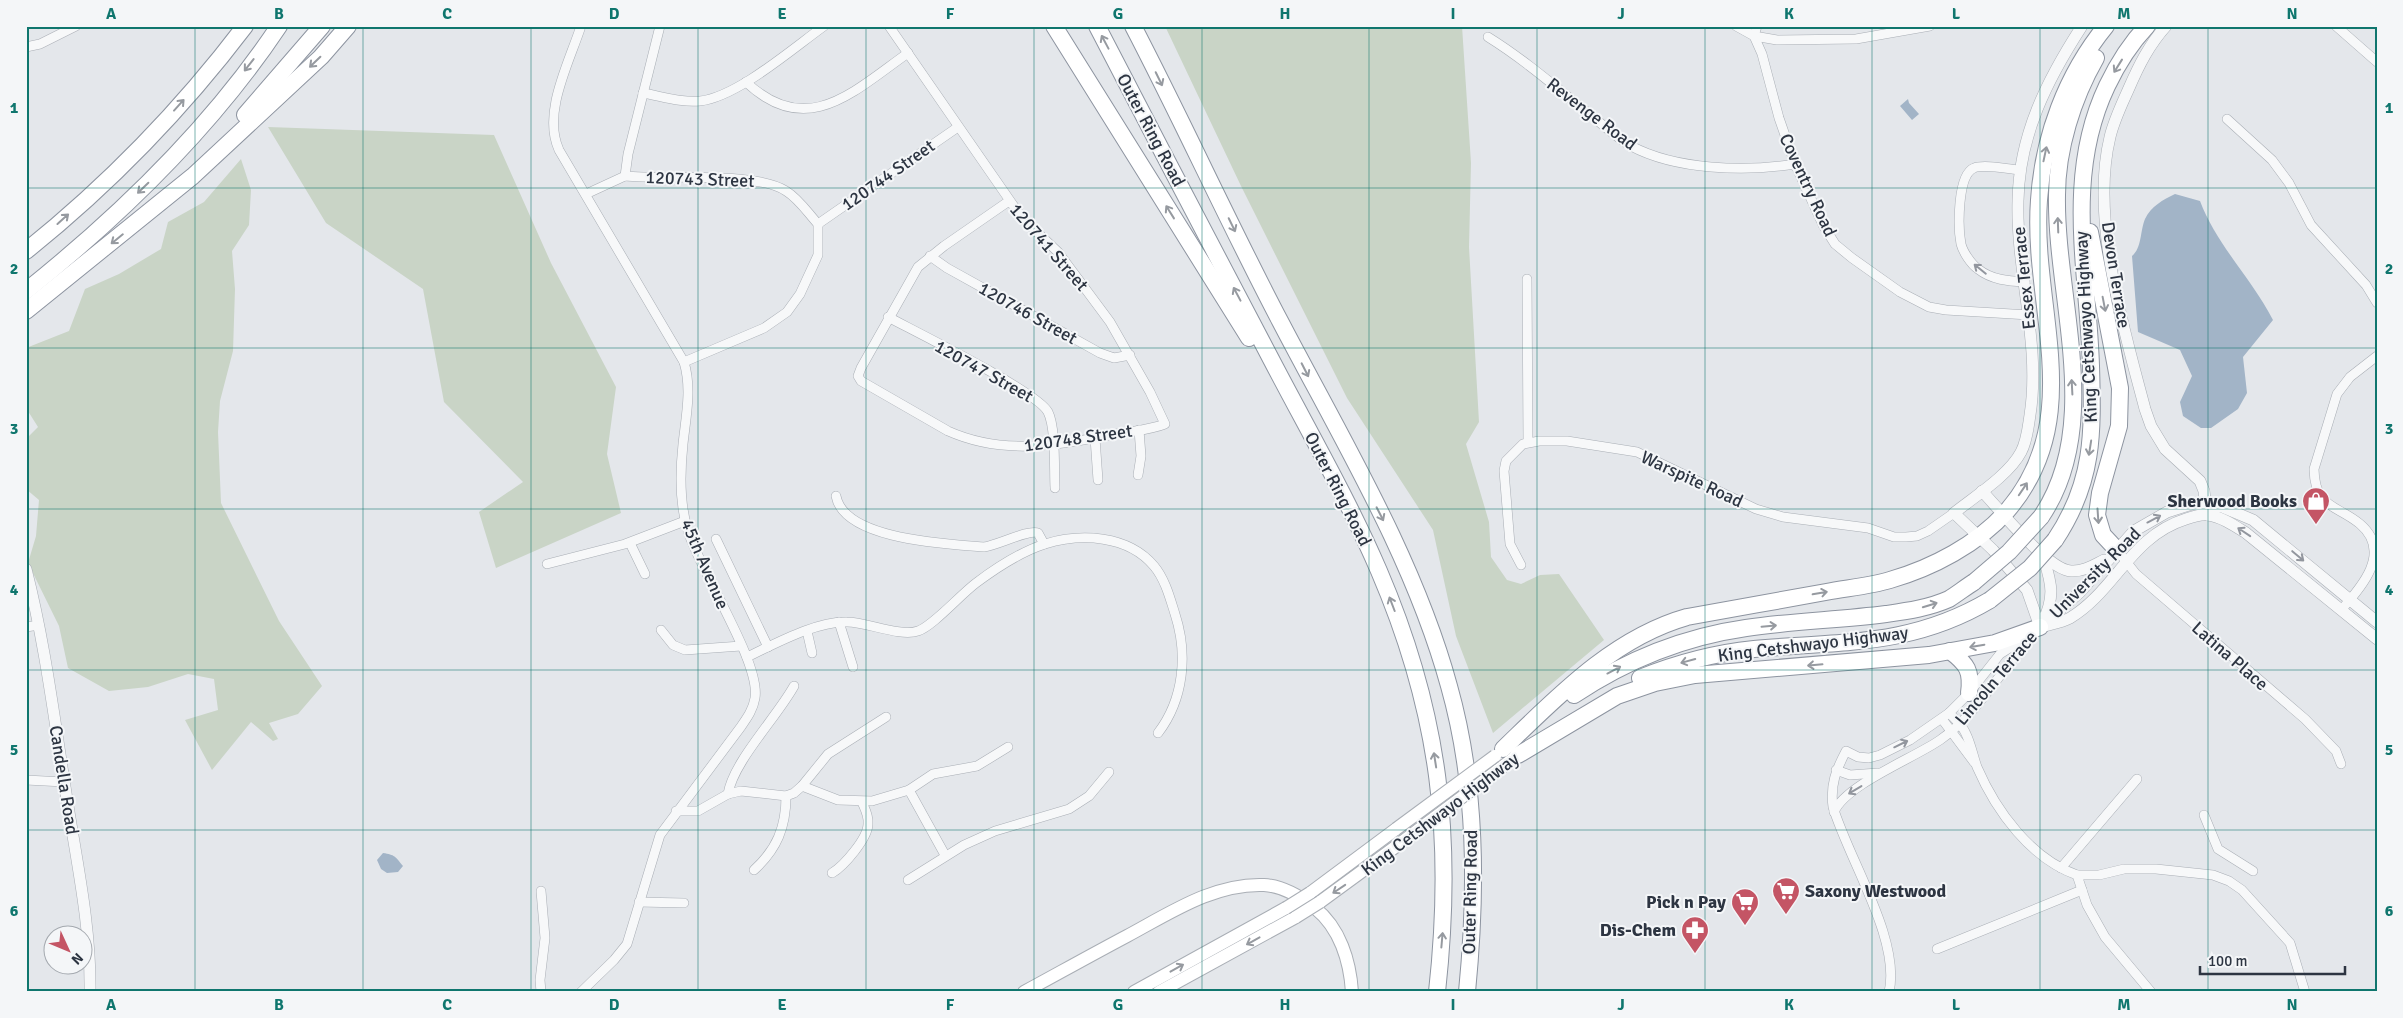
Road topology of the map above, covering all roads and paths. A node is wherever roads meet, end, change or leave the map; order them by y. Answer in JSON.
{"nodes":[{"id":1,"x":76,"y":26,"type":"edge"},
{"id":2,"x":232,"y":26,"type":"edge"},
{"id":3,"x":244,"y":26,"type":"edge"},
{"id":4,"x":279,"y":26,"type":"edge"},
{"id":5,"x":322,"y":26,"type":"edge"},
{"id":6,"x":348,"y":26,"type":"edge"},
{"id":7,"x":581,"y":26,"type":"edge"},
{"id":8,"x":660,"y":26,"type":"edge"},
{"id":9,"x":824,"y":26,"type":"edge"},
{"id":10,"x":889,"y":26,"type":"edge"},
{"id":11,"x":1054,"y":26,"type":"edge"},
{"id":12,"x":1065,"y":26,"type":"edge"},
{"id":13,"x":1097,"y":26,"type":"edge"},
{"id":14,"x":1736,"y":26,"type":"edge"},
{"id":15,"x":1757,"y":26,"type":"edge"},
{"id":16,"x":1930,"y":26,"type":"edge"},
{"id":17,"x":2082,"y":26,"type":"edge"},
{"id":18,"x":2106,"y":26,"type":"edge"},
{"id":19,"x":2116,"y":26,"type":"edge"},
{"id":20,"x":2147,"y":26,"type":"edge"},
{"id":21,"x":2166,"y":26,"type":"edge"},
{"id":22,"x":2336,"y":26,"type":"edge"},
{"id":23,"x":1135,"y":29,"type":"edge"},
{"id":24,"x":1754,"y":36,"type":"junction"},
{"id":25,"x":1488,"y":37,"type":"dead end"},
{"id":26,"x":26,"y":47,"type":"edge"},
{"id":27,"x":908,"y":54,"type":"junction"},
{"id":28,"x":2377,"y":62,"type":"edge"},
{"id":29,"x":746,"y":82,"type":"junction"},
{"id":30,"x":198,"y":84,"type":"junction"},
{"id":31,"x":643,"y":93,"type":"junction"},
{"id":32,"x":2227,"y":119,"type":"dead end"},
{"id":33,"x":958,"y":126,"type":"junction"},
{"id":34,"x":1124,"y":138,"type":"junction"},
{"id":35,"x":1795,"y":164,"type":"junction"},
{"id":36,"x":2020,"y":170,"type":"junction"},
{"id":37,"x":625,"y":176,"type":"junction"},
{"id":38,"x":2081,"y":188,"type":"junction"},
{"id":39,"x":586,"y":194,"type":"junction"},
{"id":40,"x":1009,"y":200,"type":"junction"},
{"id":41,"x":155,"y":209,"type":"junction"},
{"id":42,"x":818,"y":224,"type":"junction"},
{"id":43,"x":26,"y":251,"type":"edge"},
{"id":44,"x":930,"y":256,"type":"junction"},
{"id":45,"x":1527,"y":279,"type":"dead end"},
{"id":46,"x":2025,"y":282,"type":"junction"},
{"id":47,"x":26,"y":290,"type":"edge"},
{"id":48,"x":2377,"y":303,"type":"edge"},
{"id":49,"x":26,"y":311,"type":"edge"},
{"id":50,"x":2029,"y":315,"type":"junction"},
{"id":51,"x":888,"y":317,"type":"junction"},
{"id":52,"x":1130,"y":355,"type":"junction"},
{"id":53,"x":2377,"y":356,"type":"edge"},
{"id":54,"x":684,"y":362,"type":"junction"},
{"id":55,"x":1165,"y":424,"type":"joint"},
{"id":56,"x":1139,"y":430,"type":"junction"},
{"id":57,"x":1095,"y":438,"type":"junction"},
{"id":58,"x":1528,"y":442,"type":"junction"},
{"id":59,"x":1052,"y":444,"type":"junction"},
{"id":60,"x":1316,"y":446,"type":"junction"},
{"id":61,"x":1138,"y":475,"type":"dead end"},
{"id":62,"x":1098,"y":480,"type":"dead end"},
{"id":63,"x":1055,"y":488,"type":"dead end"},
{"id":64,"x":1982,"y":491,"type":"junction"},
{"id":65,"x":836,"y":496,"type":"dead end"},
{"id":66,"x":2206,"y":510,"type":"junction"},
{"id":67,"x":1954,"y":513,"type":"junction"},
{"id":68,"x":2004,"y":514,"type":"junction"},
{"id":69,"x":685,"y":521,"type":"junction"},
{"id":70,"x":1978,"y":537,"type":"junction"},
{"id":71,"x":716,"y":539,"type":"dead end"},
{"id":72,"x":630,"y":543,"type":"junction"},
{"id":73,"x":1044,"y":544,"type":"junction"},
{"id":74,"x":2118,"y":555,"type":"junction"},
{"id":75,"x":2044,"y":558,"type":"junction"},
{"id":76,"x":547,"y":564,"type":"dead end"},
{"id":77,"x":1521,"y":565,"type":"dead end"},
{"id":78,"x":26,"y":569,"type":"edge"},
{"id":79,"x":645,"y":574,"type":"dead end"},
{"id":80,"x":2350,"y":600,"type":"junction"},
{"id":81,"x":2341,"y":610,"type":"junction"},
{"id":82,"x":839,"y":622,"type":"junction"},
{"id":83,"x":2377,"y":622,"type":"edge"},
{"id":84,"x":38,"y":625,"type":"junction"},
{"id":85,"x":26,"y":626,"type":"edge"},
{"id":86,"x":2040,"y":627,"type":"junction"},
{"id":87,"x":662,"y":630,"type":"dead end"},
{"id":88,"x":807,"y":631,"type":"junction"},
{"id":89,"x":2377,"y":640,"type":"edge"},
{"id":90,"x":741,"y":646,"type":"junction"},
{"id":91,"x":768,"y":647,"type":"junction"},
{"id":92,"x":1950,"y":651,"type":"junction"},
{"id":93,"x":812,"y":654,"type":"dead end"},
{"id":94,"x":747,"y":657,"type":"junction"},
{"id":95,"x":854,"y":668,"type":"dead end"},
{"id":96,"x":794,"y":686,"type":"dead end"},
{"id":97,"x":1968,"y":694,"type":"junction"},
{"id":98,"x":1949,"y":713,"type":"junction"},
{"id":99,"x":886,"y":717,"type":"dead end"},
{"id":100,"x":1942,"y":719,"type":"junction"},
{"id":101,"x":1959,"y":724,"type":"junction"},
{"id":102,"x":1951,"y":731,"type":"junction"},
{"id":103,"x":1158,"y":733,"type":"dead end"},
{"id":104,"x":1008,"y":747,"type":"dead end"},
{"id":105,"x":1499,"y":752,"type":"junction"},
{"id":106,"x":1518,"y":756,"type":"junction"},
{"id":107,"x":2342,"y":764,"type":"dead end"},
{"id":108,"x":1977,"y":766,"type":"junction"},
{"id":109,"x":1836,"y":770,"type":"junction"},
{"id":110,"x":1109,"y":772,"type":"dead end"},
{"id":111,"x":1881,"y":773,"type":"junction"},
{"id":112,"x":2137,"y":779,"type":"dead end"},
{"id":113,"x":26,"y":780,"type":"edge"},
{"id":114,"x":64,"y":782,"type":"junction"},
{"id":115,"x":802,"y":786,"type":"junction"},
{"id":116,"x":909,"y":790,"type":"junction"},
{"id":117,"x":728,"y":794,"type":"junction"},
{"id":118,"x":786,"y":796,"type":"junction"},
{"id":119,"x":862,"y":802,"type":"junction"},
{"id":120,"x":676,"y":811,"type":"junction"},
{"id":121,"x":1834,"y":812,"type":"junction"},
{"id":122,"x":2204,"y":815,"type":"dead end"},
{"id":123,"x":945,"y":855,"type":"junction"},
{"id":124,"x":2061,"y":868,"type":"junction"},
{"id":125,"x":754,"y":870,"type":"dead end"},
{"id":126,"x":2253,"y":871,"type":"dead end"},
{"id":127,"x":832,"y":873,"type":"dead end"},
{"id":128,"x":2077,"y":875,"type":"junction"},
{"id":129,"x":908,"y":880,"type":"dead end"},
{"id":130,"x":2082,"y":890,"type":"junction"},
{"id":131,"x":541,"y":891,"type":"dead end"},
{"id":132,"x":639,"y":902,"type":"junction"},
{"id":133,"x":684,"y":903,"type":"dead end"},
{"id":134,"x":1937,"y":949,"type":"dead end"},
{"id":135,"x":1207,"y":966,"type":"junction"},
{"id":136,"x":90,"y":992,"type":"edge"},
{"id":137,"x":541,"y":992,"type":"edge"},
{"id":138,"x":581,"y":992,"type":"edge"},
{"id":139,"x":1024,"y":992,"type":"edge"},
{"id":140,"x":1134,"y":992,"type":"edge"},
{"id":141,"x":1160,"y":992,"type":"edge"},
{"id":142,"x":1172,"y":992,"type":"edge"},
{"id":143,"x":1352,"y":992,"type":"edge"},
{"id":144,"x":1437,"y":992,"type":"edge"},
{"id":145,"x":1467,"y":992,"type":"edge"},
{"id":146,"x":1889,"y":992,"type":"edge"},
{"id":147,"x":2151,"y":992,"type":"edge"},
{"id":148,"x":2305,"y":992,"type":"edge"}],
"edges":[{"from":1,"to":26,"type":"street"},
{"from":2,"to":30,"type":"highway"},
{"from":3,"to":30,"type":"highway"},
{"from":4,"to":47,"type":"highway","one_way":true},
{"from":5,"to":41,"type":"highway"},
{"from":6,"to":41,"type":"highway","one_way":true},
{"from":7,"to":39,"type":"street","name":"45th Avenue"},
{"from":8,"to":31,"type":"street"},
{"from":9,"to":29,"type":"street"},
{"from":10,"to":27,"type":"street","name":"120741 Street"},
{"from":11,"to":34,"type":"highway"},
{"from":12,"to":34,"type":"highway"},
{"from":60,"to":13,"type":"highway","name":"Outer Ring Road","one_way":true},
{"from":14,"to":24,"type":"street"},
{"from":15,"to":24,"type":"street"},
{"from":16,"to":24,"type":"street"},
{"from":17,"to":36,"type":"street","name":"Essex Terrace"},
{"from":68,"to":18,"type":"highway","one_way":true},
{"from":105,"to":19,"type":"highway","name":"King Cetshwayo Highway","one_way":true,"bridge":true},
{"from":20,"to":38,"type":"highway","name":"King Cetshwayo Highway","one_way":true},
{"from":21,"to":66,"type":"street","name":"Devon Terrace"},
{"from":22,"to":28,"type":"street"},
{"from":23,"to":145,"type":"highway","name":"Outer Ring Road","one_way":true},
{"from":24,"to":35,"type":"street","name":"Coventry Road"},
{"from":25,"to":35,"type":"street","name":"Revenge Road"},
{"from":27,"to":29,"type":"street"},
{"from":27,"to":33,"type":"street","name":"120741 Street"},
{"from":29,"to":31,"type":"street"},
{"from":43,"to":30,"type":"highway","one_way":true},
{"from":31,"to":37,"type":"street"},
{"from":32,"to":48,"type":"street"},
{"from":33,"to":40,"type":"street","name":"120741 Street"},
{"from":33,"to":42,"type":"street","name":"120744 Street"},
{"from":60,"to":34,"type":"highway","one_way":true},
{"from":35,"to":50,"type":"street","name":"Coventry Road"},
{"from":36,"to":46,"type":"street","name":"Essex Terrace"},
{"from":46,"to":36,"type":"street","one_way":true},
{"from":37,"to":39,"type":"street"},
{"from":37,"to":42,"type":"street","name":"120743 Street"},
{"from":38,"to":74,"type":"highway","one_way":true},
{"from":38,"to":106,"type":"highway","name":"King Cetshwayo Highway","one_way":true,"bridge":true},
{"from":39,"to":54,"type":"street","name":"45th Avenue"},
{"from":40,"to":44,"type":"street"},
{"from":40,"to":52,"type":"street","name":"120741 Street"},
{"from":41,"to":49,"type":"highway","one_way":true},
{"from":42,"to":54,"type":"street"},
{"from":44,"to":51,"type":"street"},
{"from":44,"to":52,"type":"street","name":"120746 Street"},
{"from":45,"to":58,"type":"street"},
{"from":46,"to":50,"type":"street","name":"Essex Terrace"},
{"from":50,"to":64,"type":"street","name":"Essex Terrace"},
{"from":51,"to":59,"type":"street","name":"120747 Street"},
{"from":51,"to":59,"type":"street","name":"120748 Street"},
{"from":52,"to":55,"type":"street","name":"120741 Street"},
{"from":53,"to":80,"type":"street"},
{"from":54,"to":69,"type":"street","name":"45th Avenue"},
{"from":55,"to":56,"type":"street","name":"120748 Street"},
{"from":56,"to":57,"type":"street","name":"120748 Street"},
{"from":56,"to":61,"type":"street"},
{"from":57,"to":59,"type":"street","name":"120748 Street"},
{"from":57,"to":62,"type":"street"},
{"from":58,"to":67,"type":"street","name":"Warspite Road"},
{"from":58,"to":77,"type":"street"},
{"from":59,"to":63,"type":"street","name":"120747 Street"},
{"from":144,"to":60,"type":"highway","name":"Outer Ring Road","one_way":true},
{"from":64,"to":67,"type":"street","name":"Essex Terrace"},
{"from":64,"to":68,"type":"street"},
{"from":65,"to":73,"type":"street"},
{"from":66,"to":74,"type":"street","name":"University Road"},
{"from":66,"to":80,"type":"street","name":"University Road","one_way":true},
{"from":81,"to":66,"type":"street","name":"University Road","one_way":true},
{"from":67,"to":70,"type":"street"},
{"from":68,"to":70,"type":"highway"},
{"from":68,"to":75,"type":"street"},
{"from":69,"to":72,"type":"street"},
{"from":69,"to":90,"type":"street","name":"45th Avenue"},
{"from":70,"to":86,"type":"street"},
{"from":105,"to":70,"type":"highway","one_way":true},
{"from":71,"to":91,"type":"street"},
{"from":72,"to":76,"type":"street"},
{"from":72,"to":79,"type":"street"},
{"from":73,"to":82,"type":"street"},
{"from":73,"to":103,"type":"street"},
{"from":74,"to":75,"type":"street"},
{"from":74,"to":86,"type":"street","name":"University Road"},
{"from":74,"to":86,"type":"street","name":"University Road"},
{"from":74,"to":107,"type":"street","name":"Latina Place"},
{"from":75,"to":86,"type":"street"},
{"from":78,"to":84,"type":"street","name":"Candella Road"},
{"from":80,"to":81,"type":"street"},
{"from":80,"to":83,"type":"street","name":"University Road"},
{"from":81,"to":89,"type":"street","name":"University Road"},
{"from":82,"to":88,"type":"street"},
{"from":82,"to":95,"type":"street"},
{"from":84,"to":85,"type":"street"},
{"from":84,"to":114,"type":"street","name":"Candella Road"},
{"from":86,"to":92,"type":"highway","one_way":true},
{"from":86,"to":97,"type":"street","name":"Lincoln Terrace"},
{"from":86,"to":101,"type":"street","name":"Lincoln Terrace"},
{"from":87,"to":90,"type":"street"},
{"from":88,"to":91,"type":"street"},
{"from":88,"to":93,"type":"street"},
{"from":90,"to":94,"type":"street","name":"45th Avenue"},
{"from":91,"to":94,"type":"street"},
{"from":92,"to":97,"type":"highway"},
{"from":92,"to":106,"type":"highway","one_way":true},
{"from":94,"to":120,"type":"street","name":"45th Avenue"},
{"from":96,"to":117,"type":"street"},
{"from":97,"to":98,"type":"street","name":"Lincoln Terrace"},
{"from":98,"to":100,"type":"street","name":"Lincoln Terrace"},
{"from":98,"to":101,"type":"street"},
{"from":99,"to":115,"type":"street"},
{"from":100,"to":102,"type":"street"},
{"from":109,"to":100,"type":"street","name":"Lincoln Terrace","one_way":true},
{"from":101,"to":102,"type":"street","name":"Lincoln Terrace"},
{"from":101,"to":108,"type":"street"},
{"from":102,"to":108,"type":"street"},
{"from":102,"to":111,"type":"street","name":"Lincoln Terrace"},
{"from":104,"to":116,"type":"street"},
{"from":140,"to":105,"type":"main road","name":"King Cetshwayo Highway","one_way":true,"bridge":true},
{"from":106,"to":135,"type":"main road","name":"King Cetshwayo Highway","one_way":true,"bridge":true},
{"from":108,"to":124,"type":"street"},
{"from":109,"to":111,"type":"street","name":"Lincoln Terrace"},
{"from":109,"to":121,"type":"street","name":"Lincoln Terrace"},
{"from":110,"to":123,"type":"street"},
{"from":111,"to":121,"type":"street","name":"Lincoln Terrace","one_way":true},
{"from":112,"to":124,"type":"street"},
{"from":113,"to":114,"type":"street"},
{"from":114,"to":136,"type":"street","name":"Candella Road"},
{"from":115,"to":118,"type":"street"},
{"from":115,"to":119,"type":"street"},
{"from":116,"to":119,"type":"street"},
{"from":116,"to":123,"type":"street"},
{"from":117,"to":118,"type":"street"},
{"from":117,"to":120,"type":"street"},
{"from":118,"to":125,"type":"street"},
{"from":119,"to":127,"type":"street"},
{"from":120,"to":132,"type":"street","name":"45th Avenue"},
{"from":121,"to":146,"type":"street","name":"Lincoln Terrace"},
{"from":122,"to":126,"type":"street"},
{"from":123,"to":129,"type":"street"},
{"from":124,"to":128,"type":"street"},
{"from":128,"to":130,"type":"street"},
{"from":128,"to":148,"type":"street"},
{"from":130,"to":134,"type":"street"},
{"from":130,"to":147,"type":"street"},
{"from":131,"to":137,"type":"street"},
{"from":132,"to":133,"type":"street"},
{"from":132,"to":138,"type":"street","name":"45th Avenue"},
{"from":135,"to":141,"type":"main road","name":"King Cetshwayo Highway"},
{"from":135,"to":142,"type":"main road"},
{"from":139,"to":143,"type":"main road"}]}
